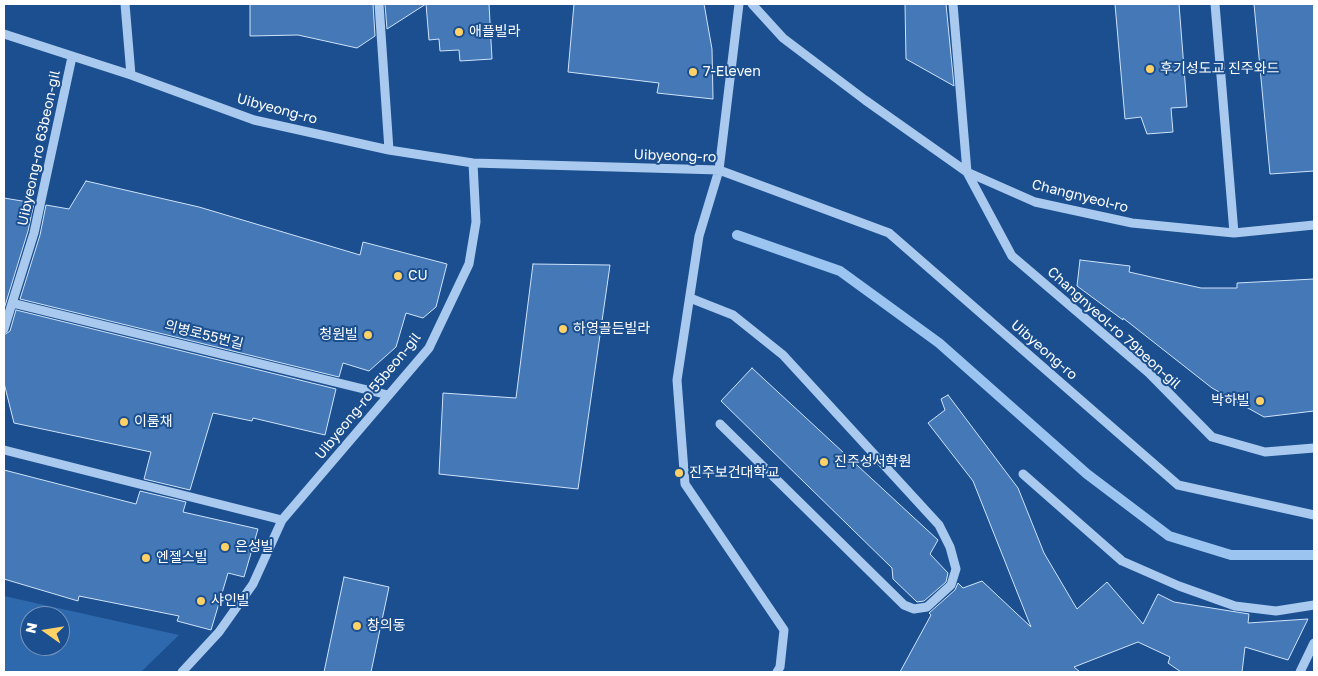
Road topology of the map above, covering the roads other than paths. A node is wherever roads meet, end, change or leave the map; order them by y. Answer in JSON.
{"nodes":[{"id":1,"x":125,"y":4,"type":"edge"},
{"id":2,"x":379,"y":4,"type":"edge"},
{"id":3,"x":739,"y":4,"type":"edge"},
{"id":4,"x":752,"y":4,"type":"edge"},
{"id":5,"x":953,"y":4,"type":"edge"},
{"id":6,"x":1215,"y":4,"type":"edge"},
{"id":7,"x":4,"y":34,"type":"edge"},
{"id":8,"x":72,"y":57,"type":"junction"},
{"id":9,"x":131,"y":75,"type":"junction"},
{"id":10,"x":389,"y":150,"type":"junction"},
{"id":11,"x":473,"y":163,"type":"junction"},
{"id":12,"x":719,"y":170,"type":"junction"},
{"id":13,"x":966,"y":172,"type":"junction"},
{"id":14,"x":1314,"y":225,"type":"edge"},
{"id":15,"x":1234,"y":233,"type":"junction"},
{"id":16,"x":690,"y":298,"type":"junction"},
{"id":17,"x":12,"y":303,"type":"junction"},
{"id":18,"x":4,"y":330,"type":"edge"},
{"id":19,"x":388,"y":395,"type":"junction"},
{"id":20,"x":720,"y":424,"type":"dead end"},
{"id":21,"x":1314,"y":448,"type":"edge"},
{"id":22,"x":4,"y":450,"type":"edge"},
{"id":23,"x":1023,"y":474,"type":"dead end"},
{"id":24,"x":1314,"y":515,"type":"edge"},
{"id":25,"x":282,"y":520,"type":"junction"},
{"id":26,"x":1314,"y":605,"type":"edge"},
{"id":27,"x":1314,"y":644,"type":"edge"},
{"id":28,"x":182,"y":672,"type":"edge"},
{"id":29,"x":777,"y":672,"type":"edge"},
{"id":30,"x":1300,"y":672,"type":"edge"}],
"edges":[{"from":1,"to":9,"type":"street"},
{"from":2,"to":10,"type":"street"},
{"from":3,"to":12,"type":"street"},
{"from":4,"to":13,"type":"street","name":"Changnyeol-ro"},
{"from":5,"to":13,"type":"street"},
{"from":6,"to":15,"type":"street"},
{"from":7,"to":8,"type":"street","name":"Uibyeong-ro"},
{"from":8,"to":9,"type":"street","name":"Uibyeong-ro"},
{"from":8,"to":17,"type":"street","name":"Uibyeong-ro 63beon-gil"},
{"from":9,"to":10,"type":"street","name":"Uibyeong-ro"},
{"from":10,"to":11,"type":"street","name":"Uibyeong-ro"},
{"from":11,"to":12,"type":"street","name":"Uibyeong-ro"},
{"from":11,"to":19,"type":"street","name":"Uibyeong-ro 55beon-gil"},
{"from":12,"to":16,"type":"street"},
{"from":12,"to":24,"type":"street","name":"Uibyeong-ro"},
{"from":13,"to":15,"type":"street","name":"Changnyeol-ro"},
{"from":13,"to":21,"type":"street","name":"Changnyeol-ro 79beon-gil"},
{"from":14,"to":15,"type":"street","name":"Changnyeol-ro"},
{"from":16,"to":20,"type":"street"},
{"from":16,"to":29,"type":"street"},
{"from":17,"to":18,"type":"street","name":"Uibyeong-ro 63beon-gil"},
{"from":17,"to":19,"type":"street","name":"의병로55번길"},
{"from":19,"to":25,"type":"street","name":"Uibyeong-ro 55beon-gil"},
{"from":22,"to":25,"type":"street"},
{"from":23,"to":26,"type":"street"},
{"from":25,"to":28,"type":"street","name":"Uibyeong-ro 55beon-gil"},
{"from":27,"to":30,"type":"street"}]}
